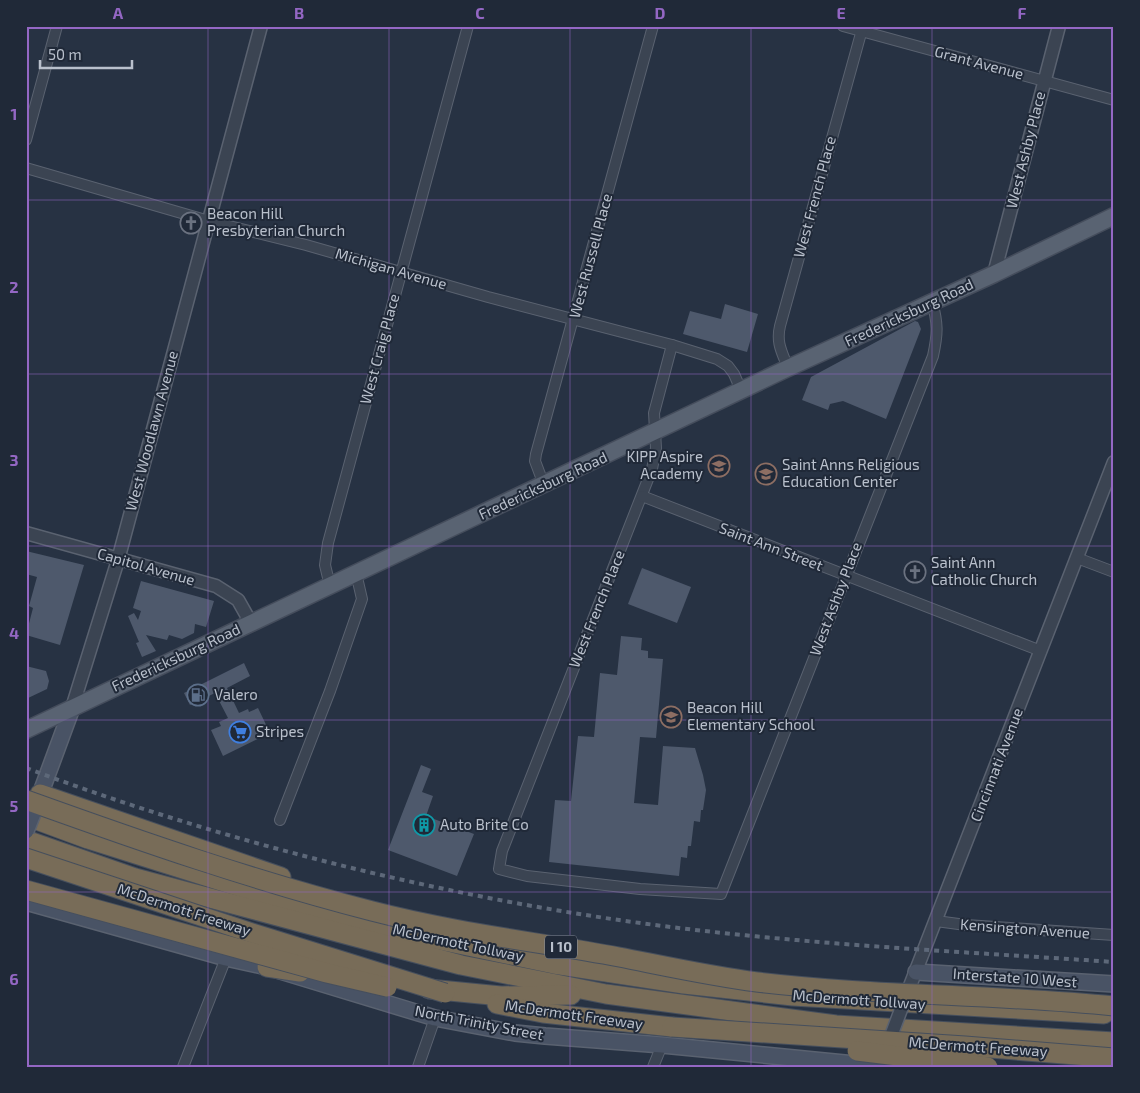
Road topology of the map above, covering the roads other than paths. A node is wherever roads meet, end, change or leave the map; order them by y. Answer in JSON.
{"nodes":[{"id":1,"x":57,"y":26,"type":"edge"},
{"id":2,"x":261,"y":26,"type":"edge"},
{"id":3,"x":468,"y":26,"type":"edge"},
{"id":4,"x":653,"y":26,"type":"edge"},
{"id":5,"x":843,"y":26,"type":"edge"},
{"id":6,"x":1059,"y":26,"type":"edge"},
{"id":7,"x":862,"y":29,"type":"edge"},
{"id":8,"x":1044,"y":81,"type":"junction"},
{"id":9,"x":1114,"y":100,"type":"edge"},
{"id":10,"x":26,"y":140,"type":"edge"},
{"id":11,"x":26,"y":168,"type":"edge"},
{"id":12,"x":1114,"y":216,"type":"edge"},
{"id":13,"x":208,"y":221,"type":"junction"},
{"id":14,"x":401,"y":272,"type":"junction"},
{"id":15,"x":994,"y":274,"type":"junction"},
{"id":16,"x":932,"y":301,"type":"junction"},
{"id":17,"x":574,"y":320,"type":"junction"},
{"id":18,"x":672,"y":345,"type":"junction"},
{"id":19,"x":788,"y":368,"type":"junction"},
{"id":20,"x":741,"y":390,"type":"junction"},
{"id":21,"x":655,"y":431,"type":"junction"},
{"id":22,"x":1114,"y":462,"type":"edge"},
{"id":23,"x":544,"y":485,"type":"junction"},
{"id":24,"x":642,"y":496,"type":"junction"},
{"id":25,"x":26,"y":533,"type":"edge"},
{"id":26,"x":1077,"y":558,"type":"junction"},
{"id":27,"x":118,"y":560,"type":"junction"},
{"id":28,"x":1114,"y":572,"type":"edge"},
{"id":29,"x":356,"y":573,"type":"junction"},
{"id":30,"x":845,"y":576,"type":"junction"},
{"id":31,"x":330,"y":586,"type":"junction"},
{"id":32,"x":251,"y":623,"type":"junction"},
{"id":33,"x":1041,"y":651,"type":"junction"},
{"id":34,"x":72,"y":708,"type":"junction"},
{"id":35,"x":26,"y":730,"type":"edge"},
{"id":36,"x":31,"y":800,"type":"edge"},
{"id":37,"x":280,"y":820,"type":"dead end"},
{"id":38,"x":26,"y":831,"type":"edge"},
{"id":39,"x":26,"y":840,"type":"edge"},
{"id":40,"x":26,"y":858,"type":"edge"},
{"id":41,"x":26,"y":890,"type":"edge"},
{"id":42,"x":721,"y":894,"type":"joint"},
{"id":43,"x":26,"y":902,"type":"edge"},
{"id":44,"x":936,"y":921,"type":"junction"},
{"id":45,"x":1114,"y":935,"type":"edge"},
{"id":46,"x":226,"y":958,"type":"junction"},
{"id":47,"x":554,"y":964,"type":"junction"},
{"id":48,"x":267,"y":967,"type":"junction"},
{"id":49,"x":916,"y":972,"type":"junction"},
{"id":50,"x":1114,"y":984,"type":"edge"},
{"id":51,"x":445,"y":993,"type":"junction"},
{"id":52,"x":606,"y":994,"type":"junction"},
{"id":53,"x":1114,"y":1006,"type":"edge"},
{"id":54,"x":1114,"y":1015,"type":"edge"},
{"id":55,"x":435,"y":1018,"type":"junction"},
{"id":56,"x":672,"y":1027,"type":"junction"},
{"id":57,"x":1114,"y":1042,"type":"edge"},
{"id":58,"x":662,"y":1045,"type":"junction"},
{"id":59,"x":1114,"y":1058,"type":"edge"},
{"id":60,"x":879,"y":1066,"type":"edge"},
{"id":61,"x":183,"y":1067,"type":"edge"},
{"id":62,"x":418,"y":1067,"type":"edge"},
{"id":63,"x":653,"y":1067,"type":"edge"},
{"id":64,"x":884,"y":1067,"type":"edge"},
{"id":65,"x":988,"y":1067,"type":"edge"}],
"edges":[{"from":1,"to":10,"type":"street"},
{"from":2,"to":13,"type":"street","name":"West Woodlawn Avenue"},
{"from":3,"to":14,"type":"street","name":"West Craig Place"},
{"from":4,"to":17,"type":"street","name":"West Russell Place"},
{"from":5,"to":7,"type":"street","name":"Grant Avenue"},
{"from":6,"to":8,"type":"street","name":"West Ashby Place"},
{"from":7,"to":8,"type":"street","name":"Grant Avenue"},
{"from":7,"to":19,"type":"street","name":"West French Place"},
{"from":8,"to":9,"type":"street","name":"Grant Avenue"},
{"from":8,"to":15,"type":"street","name":"West Ashby Place"},
{"from":11,"to":13,"type":"street","name":"Michigan Avenue"},
{"from":12,"to":15,"type":"main road","name":"Fredericksburg Road"},
{"from":13,"to":14,"type":"street","name":"Michigan Avenue"},
{"from":13,"to":27,"type":"street","name":"West Woodlawn Avenue"},
{"from":14,"to":17,"type":"street","name":"Michigan Avenue"},
{"from":14,"to":31,"type":"street","name":"West Craig Place"},
{"from":15,"to":16,"type":"main road","name":"Fredericksburg Road"},
{"from":16,"to":19,"type":"main road","name":"Fredericksburg Road"},
{"from":16,"to":30,"type":"street","name":"West Ashby Place"},
{"from":17,"to":18,"type":"street","name":"Michigan Avenue"},
{"from":17,"to":23,"type":"street","name":"West Russell Place"},
{"from":18,"to":20,"type":"street","name":"Michigan Avenue"},
{"from":18,"to":21,"type":"street","name":"West French Place"},
{"from":19,"to":20,"type":"main road","name":"Fredericksburg Road"},
{"from":20,"to":21,"type":"main road","name":"Fredericksburg Road"},
{"from":21,"to":23,"type":"main road","name":"Fredericksburg Road"},
{"from":21,"to":24,"type":"street","name":"West French Place"},
{"from":22,"to":26,"type":"street","name":"Cincinnati Avenue"},
{"from":23,"to":29,"type":"main road","name":"Fredericksburg Road"},
{"from":24,"to":30,"type":"street","name":"Saint Ann Street"},
{"from":24,"to":42,"type":"street","name":"West French Place"},
{"from":25,"to":27,"type":"street","name":"Capitol Avenue"},
{"from":26,"to":28,"type":"street"},
{"from":26,"to":33,"type":"street","name":"Cincinnati Avenue"},
{"from":27,"to":32,"type":"street","name":"Capitol Avenue"},
{"from":27,"to":34,"type":"street","name":"West Woodlawn Avenue"},
{"from":29,"to":31,"type":"main road","name":"Fredericksburg Road"},
{"from":29,"to":37,"type":"street"},
{"from":30,"to":33,"type":"street","name":"Saint Ann Street"},
{"from":30,"to":42,"type":"street","name":"West Ashby Place"},
{"from":31,"to":32,"type":"main road","name":"Fredericksburg Road"},
{"from":32,"to":34,"type":"main road","name":"Fredericksburg Road"},
{"from":33,"to":44,"type":"street","name":"Cincinnati Avenue"},
{"from":34,"to":35,"type":"main road","name":"Fredericksburg Road"},
{"from":34,"to":36,"type":"main road","name":"West Woodlawn Avenue"},
{"from":36,"to":38,"type":"main road","name":"West Woodlawn Avenue","bridge":true},
{"from":36,"to":47,"type":"highway"},
{"from":36,"to":47,"type":"highway","name":"McDermott Tollway"},
{"from":36,"to":53,"type":"highway","number":"I 10","bridge":true},
{"from":39,"to":52,"type":"highway","name":"McDermott Tollway"},
{"from":40,"to":51,"type":"highway","name":"McDermott Freeway","bridge":true},
{"from":41,"to":51,"type":"highway","bridge":true},
{"from":43,"to":46,"type":"main road","name":"North Trinity Street"},
{"from":44,"to":45,"type":"street","name":"Kensington Avenue"},
{"from":44,"to":49,"type":"street","name":"Cincinnati Avenue"},
{"from":46,"to":48,"type":"main road","name":"North Trinity Street"},
{"from":46,"to":61,"type":"street"},
{"from":47,"to":54,"type":"highway","name":"McDermott Tollway"},
{"from":48,"to":52,"type":"highway"},
{"from":48,"to":55,"type":"main road","name":"North Trinity Street"},
{"from":49,"to":50,"type":"main road","name":"Interstate 10 West"},
{"from":49,"to":60,"type":"street","name":"Cincinnati Avenue","bridge":true},
{"from":51,"to":56,"type":"highway","name":"McDermott Freeway"},
{"from":52,"to":57,"type":"highway","name":"McDermott Tollway"},
{"from":55,"to":58,"type":"main road","name":"North Trinity Street"},
{"from":55,"to":62,"type":"street"},
{"from":56,"to":59,"type":"highway","name":"McDermott Freeway","bridge":true},
{"from":56,"to":65,"type":"highway","bridge":true},
{"from":58,"to":60,"type":"main road","name":"North Trinity Street"},
{"from":58,"to":63,"type":"street"},
{"from":60,"to":64,"type":"main road","name":"North Trinity Street"}]}
